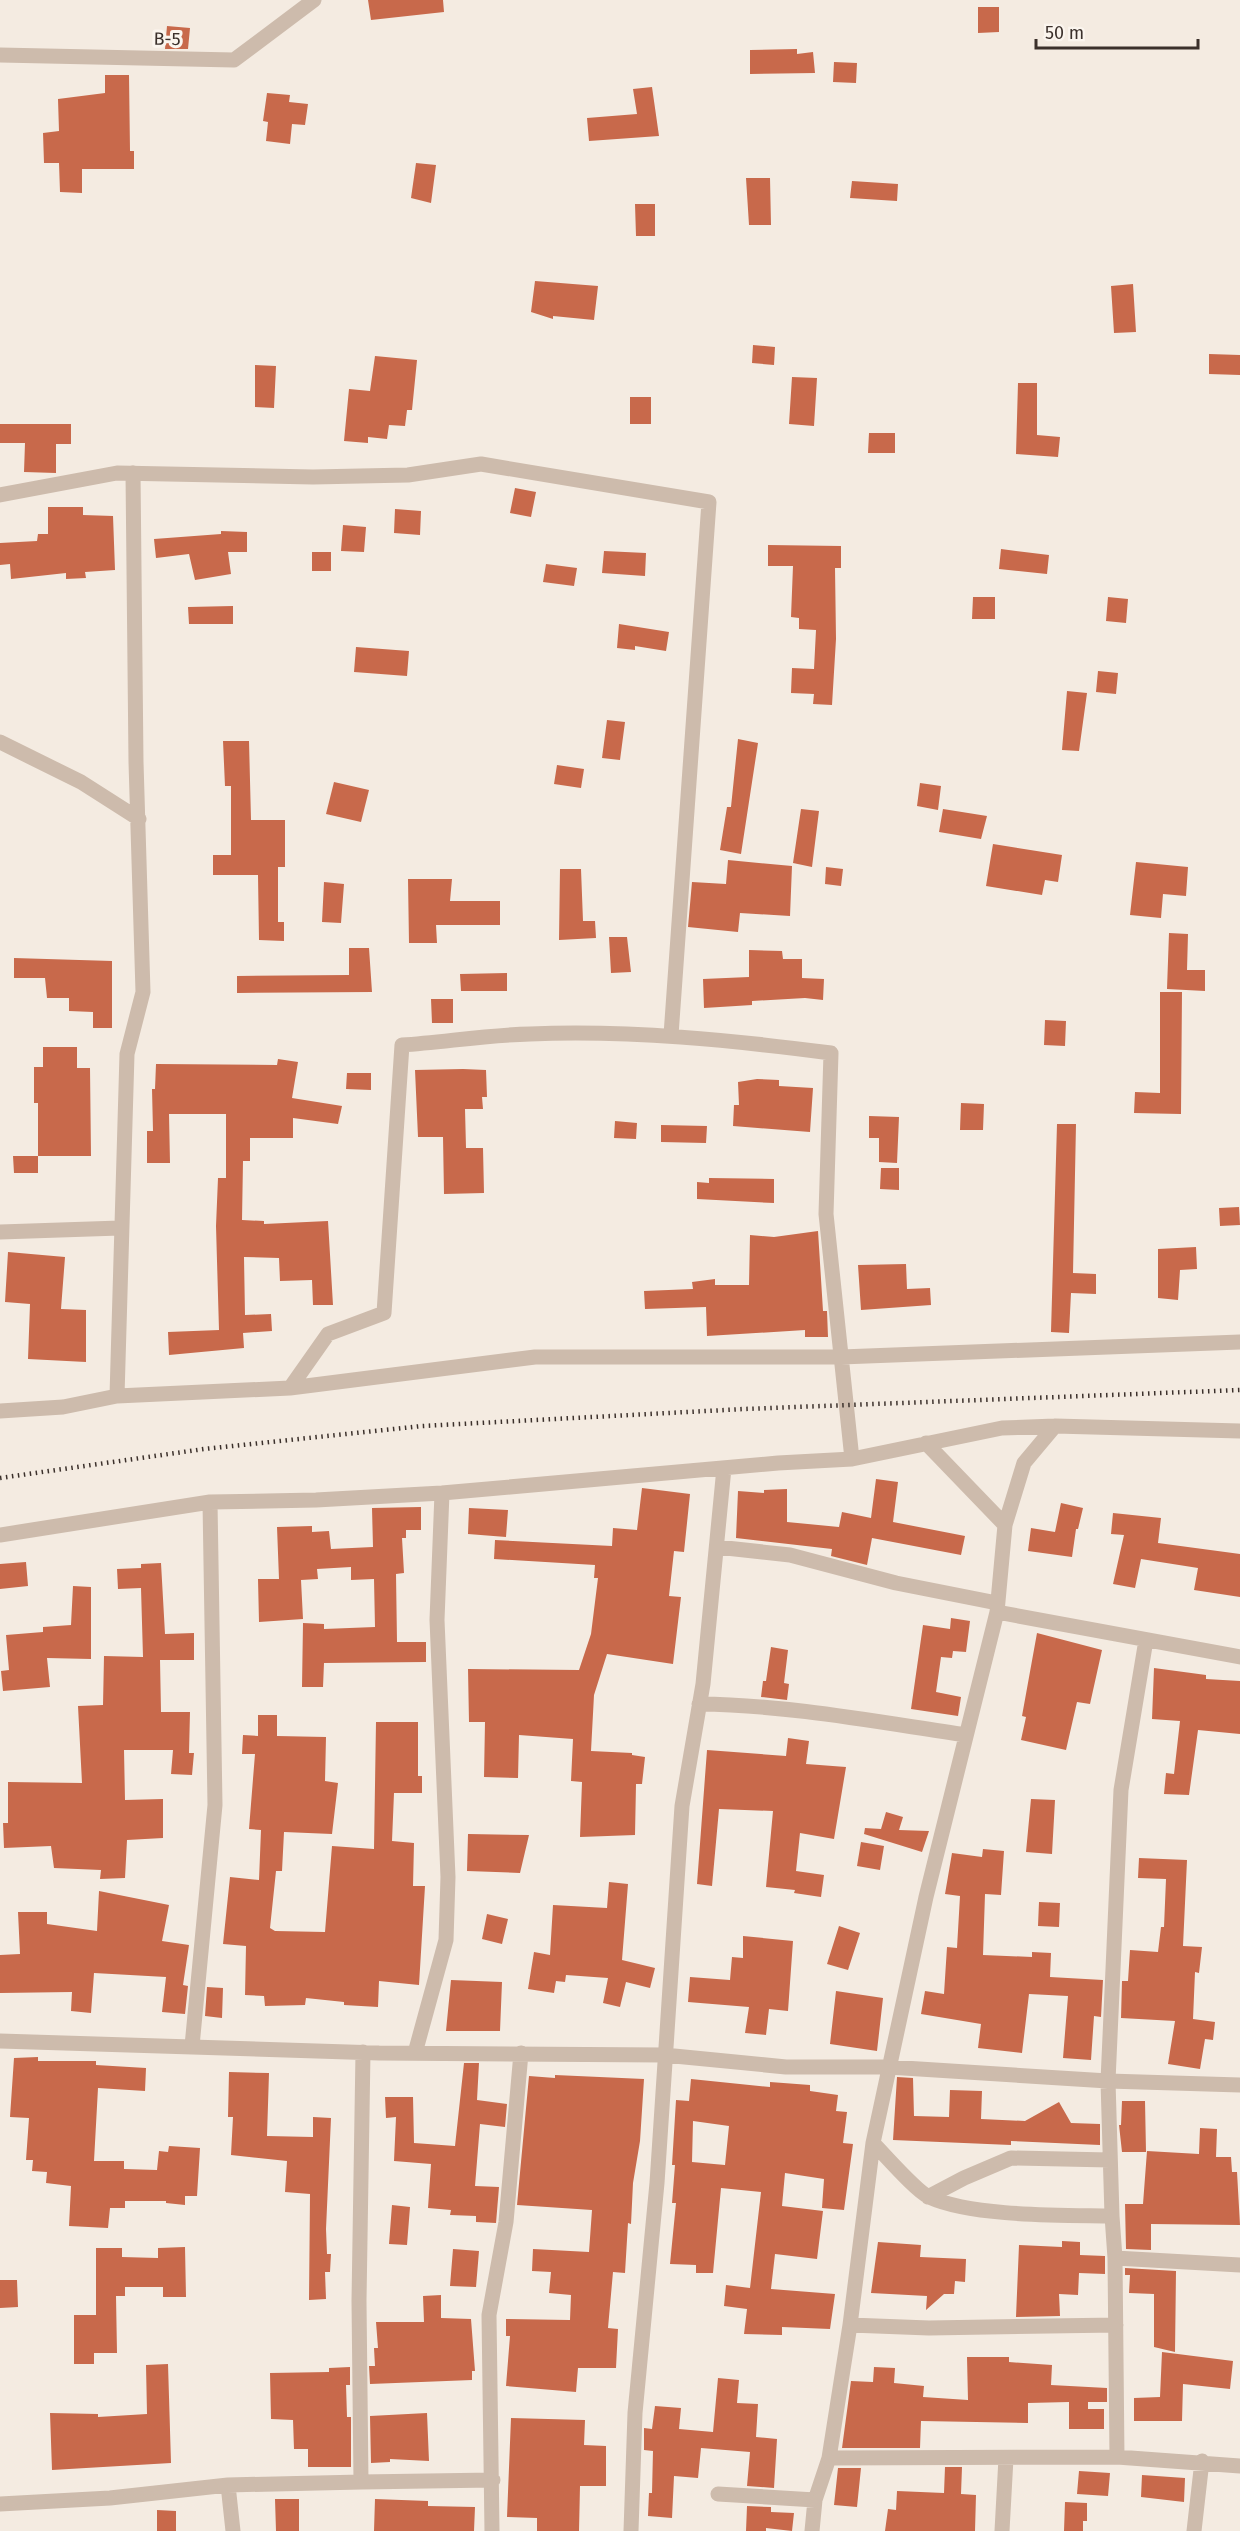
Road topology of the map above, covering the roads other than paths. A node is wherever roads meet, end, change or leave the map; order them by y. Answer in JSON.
{"nodes":[{"id":1,"x":314,"y":0,"type":"edge"},
{"id":2,"x":0,"y":55,"type":"edge"},
{"id":3,"x":133,"y":473,"type":"junction"},
{"id":4,"x":0,"y":495,"type":"edge"},
{"id":5,"x":2,"y":739,"type":"edge"},
{"id":6,"x":139,"y":819,"type":"junction"},
{"id":7,"x":671,"y":1035,"type":"junction"},
{"id":8,"x":120,"y":1228,"type":"junction"},
{"id":9,"x":0,"y":1232,"type":"edge"},
{"id":10,"x":1240,"y":1342,"type":"edge"},
{"id":11,"x":842,"y":1357,"type":"junction"},
{"id":12,"x":290,"y":1388,"type":"junction"},
{"id":13,"x":117,"y":1396,"type":"junction"},
{"id":14,"x":0,"y":1411,"type":"edge"},
{"id":15,"x":1055,"y":1426,"type":"junction"},
{"id":16,"x":1240,"y":1431,"type":"edge"},
{"id":17,"x":926,"y":1443,"type":"junction"},
{"id":18,"x":852,"y":1459,"type":"junction"},
{"id":19,"x":724,"y":1468,"type":"junction"},
{"id":20,"x":442,"y":1493,"type":"junction"},
{"id":21,"x":210,"y":1502,"type":"junction"},
{"id":22,"x":1005,"y":1525,"type":"junction"},
{"id":23,"x":0,"y":1535,"type":"edge"},
{"id":24,"x":717,"y":1547,"type":"junction"},
{"id":25,"x":997,"y":1607,"type":"junction"},
{"id":26,"x":1146,"y":1640,"type":"junction"},
{"id":27,"x":1240,"y":1658,"type":"edge"},
{"id":28,"x":699,"y":1704,"type":"junction"},
{"id":29,"x":966,"y":1735,"type":"junction"},
{"id":30,"x":0,"y":2041,"type":"edge"},
{"id":31,"x":192,"y":2046,"type":"junction"},
{"id":32,"x":363,"y":2052,"type":"junction"},
{"id":33,"x":415,"y":2053,"type":"junction"},
{"id":34,"x":521,"y":2053,"type":"junction"},
{"id":35,"x":664,"y":2055,"type":"junction"},
{"id":36,"x":888,"y":2067,"type":"junction"},
{"id":37,"x":1108,"y":2081,"type":"junction"},
{"id":38,"x":1240,"y":2085,"type":"edge"},
{"id":39,"x":873,"y":2143,"type":"junction"},
{"id":40,"x":1110,"y":2160,"type":"junction"},
{"id":41,"x":928,"y":2196,"type":"junction"},
{"id":42,"x":1112,"y":2216,"type":"junction"},
{"id":43,"x":1115,"y":2258,"type":"junction"},
{"id":44,"x":1240,"y":2265,"type":"edge"},
{"id":45,"x":850,"y":2325,"type":"junction"},
{"id":46,"x":1116,"y":2325,"type":"junction"},
{"id":47,"x":1117,"y":2457,"type":"junction"},
{"id":48,"x":829,"y":2458,"type":"junction"},
{"id":49,"x":1006,"y":2458,"type":"junction"},
{"id":50,"x":1202,"y":2461,"type":"junction"},
{"id":51,"x":1240,"y":2466,"type":"edge"},
{"id":52,"x":492,"y":2480,"type":"junction"},
{"id":53,"x":361,"y":2482,"type":"junction"},
{"id":54,"x":228,"y":2485,"type":"junction"},
{"id":55,"x":718,"y":2494,"type":"dead end"},
{"id":56,"x":815,"y":2500,"type":"junction"},
{"id":57,"x":0,"y":2504,"type":"edge"},
{"id":58,"x":233,"y":2531,"type":"edge"},
{"id":59,"x":492,"y":2531,"type":"edge"},
{"id":60,"x":631,"y":2531,"type":"edge"},
{"id":61,"x":812,"y":2531,"type":"edge"},
{"id":62,"x":1002,"y":2531,"type":"edge"},
{"id":63,"x":1194,"y":2531,"type":"edge"}],
"edges":[{"from":1,"to":2,"type":"street","name":"B-5"},
{"from":3,"to":4,"type":"street"},
{"from":3,"to":6,"type":"street"},
{"from":3,"to":7,"type":"street"},
{"from":5,"to":6,"type":"street"},
{"from":6,"to":8,"type":"street"},
{"from":7,"to":11,"type":"street"},
{"from":7,"to":12,"type":"street"},
{"from":8,"to":9,"type":"street"},
{"from":8,"to":13,"type":"street"},
{"from":10,"to":11,"type":"street"},
{"from":11,"to":12,"type":"street"},
{"from":11,"to":18,"type":"street"},
{"from":12,"to":13,"type":"street"},
{"from":13,"to":14,"type":"street"},
{"from":15,"to":16,"type":"street"},
{"from":15,"to":17,"type":"street"},
{"from":15,"to":22,"type":"street"},
{"from":17,"to":18,"type":"street"},
{"from":17,"to":22,"type":"street"},
{"from":18,"to":19,"type":"street"},
{"from":19,"to":20,"type":"street"},
{"from":19,"to":24,"type":"street"},
{"from":20,"to":21,"type":"street"},
{"from":20,"to":33,"type":"street"},
{"from":21,"to":23,"type":"street"},
{"from":21,"to":31,"type":"street"},
{"from":22,"to":25,"type":"street"},
{"from":24,"to":25,"type":"street"},
{"from":24,"to":28,"type":"street"},
{"from":25,"to":26,"type":"street"},
{"from":25,"to":29,"type":"street"},
{"from":26,"to":27,"type":"street"},
{"from":26,"to":37,"type":"street"},
{"from":28,"to":29,"type":"street"},
{"from":28,"to":35,"type":"street"},
{"from":29,"to":36,"type":"street"},
{"from":30,"to":31,"type":"street"},
{"from":31,"to":32,"type":"street"},
{"from":32,"to":33,"type":"street"},
{"from":32,"to":53,"type":"street"},
{"from":33,"to":34,"type":"street"},
{"from":34,"to":35,"type":"street"},
{"from":34,"to":52,"type":"street"},
{"from":35,"to":36,"type":"street"},
{"from":35,"to":60,"type":"street"},
{"from":36,"to":37,"type":"street"},
{"from":36,"to":39,"type":"street"},
{"from":37,"to":38,"type":"street"},
{"from":37,"to":40,"type":"street"},
{"from":39,"to":41,"type":"street"},
{"from":39,"to":45,"type":"street"},
{"from":40,"to":41,"type":"street"},
{"from":40,"to":42,"type":"street"},
{"from":41,"to":42,"type":"street"},
{"from":42,"to":43,"type":"street"},
{"from":43,"to":44,"type":"street"},
{"from":43,"to":46,"type":"street"},
{"from":45,"to":46,"type":"street"},
{"from":45,"to":48,"type":"street"},
{"from":46,"to":47,"type":"street"},
{"from":47,"to":49,"type":"street"},
{"from":47,"to":50,"type":"street"},
{"from":48,"to":49,"type":"street"},
{"from":48,"to":56,"type":"street"},
{"from":49,"to":62,"type":"street"},
{"from":50,"to":51,"type":"street"},
{"from":50,"to":63,"type":"street"},
{"from":52,"to":53,"type":"street"},
{"from":52,"to":59,"type":"street"},
{"from":53,"to":54,"type":"street"},
{"from":54,"to":57,"type":"street"},
{"from":54,"to":58,"type":"street"},
{"from":55,"to":56,"type":"street"},
{"from":56,"to":61,"type":"street"}]}
